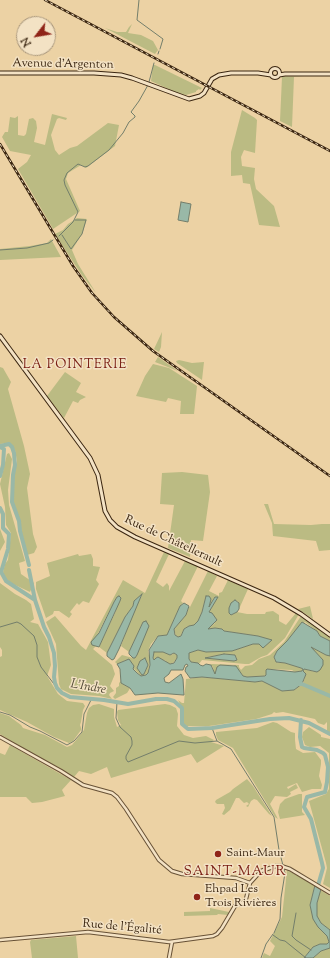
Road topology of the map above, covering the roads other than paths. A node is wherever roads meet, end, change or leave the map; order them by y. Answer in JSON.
{"nodes":[{"id":1,"x":0,"y":73,"type":"edge"},
{"id":2,"x":271,"y":73,"type":"junction"},
{"id":3,"x":279,"y":73,"type":"junction"},
{"id":4,"x":330,"y":73,"type":"edge"},
{"id":5,"x":0,"y":336,"type":"edge"},
{"id":6,"x":330,"y":635,"type":"edge"},
{"id":7,"x":0,"y":737,"type":"edge"},
{"id":8,"x":250,"y":884,"type":"junction"},
{"id":9,"x":330,"y":893,"type":"edge"},
{"id":10,"x":0,"y":940,"type":"edge"},
{"id":11,"x":172,"y":942,"type":"junction"},
{"id":12,"x":169,"y":958,"type":"edge"}],
"edges":[{"from":1,"to":2,"type":"main road","name":"Avenue d'Argenton"},
{"from":2,"to":3,"type":"main road"},
{"from":2,"to":3,"type":"main road"},
{"from":3,"to":4,"type":"main road"},
{"from":3,"to":4,"type":"main road"},
{"from":5,"to":6,"type":"main road","name":"Rue de Châtellerault"},
{"from":7,"to":8,"type":"street"},
{"from":8,"to":9,"type":"street"},
{"from":8,"to":11,"type":"street","name":"Rue de l'Égalité"},
{"from":10,"to":11,"type":"street","name":"Rue de l'Égalité"},
{"from":11,"to":12,"type":"street"}]}
